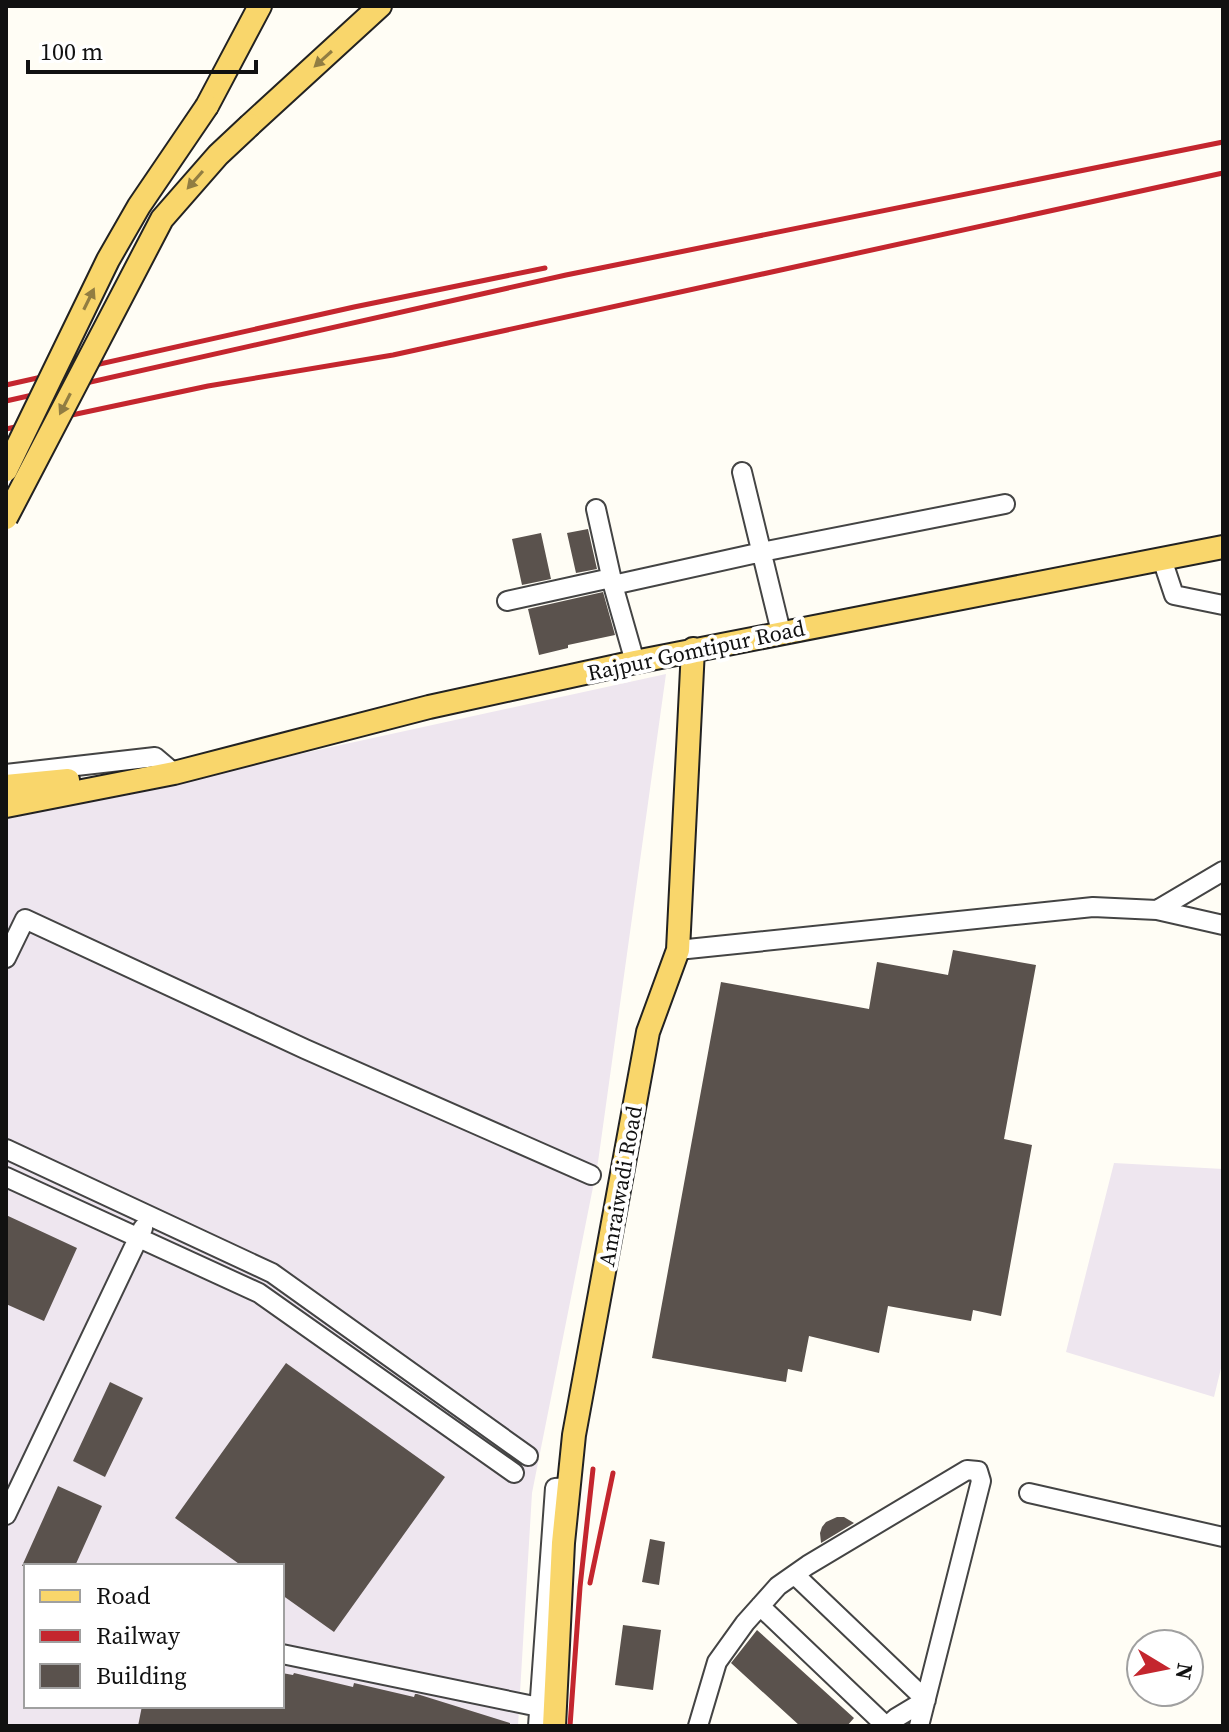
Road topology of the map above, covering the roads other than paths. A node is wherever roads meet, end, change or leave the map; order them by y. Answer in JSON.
{"nodes":[{"id":1,"x":260,"y":6,"type":"edge"},
{"id":2,"x":380,"y":6,"type":"edge"},
{"id":3,"x":6,"y":470,"type":"edge"},
{"id":4,"x":742,"y":472,"type":"dead end"},
{"id":5,"x":1005,"y":504,"type":"dead end"},
{"id":6,"x":596,"y":509,"type":"dead end"},
{"id":7,"x":6,"y":518,"type":"edge"},
{"id":8,"x":1223,"y":547,"type":"edge"},
{"id":9,"x":762,"y":552,"type":"junction"},
{"id":10,"x":1162,"y":559,"type":"junction"},
{"id":11,"x":612,"y":582,"type":"junction"},
{"id":12,"x":507,"y":601,"type":"dead end"},
{"id":13,"x":1223,"y":605,"type":"edge"},
{"id":14,"x":781,"y":632,"type":"junction"},
{"id":15,"x":693,"y":649,"type":"junction"},
{"id":16,"x":635,"y":662,"type":"junction"},
{"id":17,"x":174,"y":773,"type":"junction"},
{"id":18,"x":6,"y":774,"type":"edge"},
{"id":19,"x":6,"y":786,"type":"edge"},
{"id":20,"x":6,"y":806,"type":"edge"},
{"id":21,"x":1223,"y":871,"type":"edge"},
{"id":22,"x":1157,"y":910,"type":"junction"},
{"id":23,"x":1223,"y":925,"type":"edge"},
{"id":24,"x":678,"y":950,"type":"junction"},
{"id":25,"x":6,"y":958,"type":"edge"},
{"id":26,"x":6,"y":1149,"type":"edge"},
{"id":27,"x":591,"y":1175,"type":"dead end"},
{"id":28,"x":6,"y":1177,"type":"edge"},
{"id":29,"x":149,"y":1214,"type":"junction"},
{"id":30,"x":139,"y":1237,"type":"junction"},
{"id":31,"x":510,"y":1443,"type":"junction"},
{"id":32,"x":528,"y":1456,"type":"dead end"},
{"id":33,"x":496,"y":1460,"type":"junction"},
{"id":34,"x":514,"y":1473,"type":"dead end"},
{"id":35,"x":14,"y":1475,"type":"edge"},
{"id":36,"x":569,"y":1487,"type":"junction"},
{"id":37,"x":1029,"y":1493,"type":"dead end"},
{"id":38,"x":6,"y":1515,"type":"edge"},
{"id":39,"x":1223,"y":1537,"type":"edge"},
{"id":40,"x":795,"y":1575,"type":"junction"},
{"id":41,"x":760,"y":1606,"type":"junction"},
{"id":42,"x":284,"y":1654,"type":"edge"},
{"id":43,"x":926,"y":1700,"type":"junction"},
{"id":44,"x":538,"y":1717,"type":"edge"},
{"id":45,"x":554,"y":1726,"type":"edge"},
{"id":46,"x":698,"y":1726,"type":"edge"},
{"id":47,"x":887,"y":1726,"type":"edge"},
{"id":48,"x":919,"y":1726,"type":"edge"}],
"edges":[{"from":3,"to":1,"type":"main road","one_way":true,"bridge":true},
{"from":2,"to":7,"type":"main road","one_way":true,"bridge":true},
{"from":4,"to":9,"type":"street"},
{"from":5,"to":9,"type":"street"},
{"from":6,"to":11,"type":"street"},
{"from":8,"to":10,"type":"main road","name":"Rajpur Gomtipur Road"},
{"from":9,"to":11,"type":"street"},
{"from":9,"to":14,"type":"street"},
{"from":10,"to":13,"type":"street"},
{"from":10,"to":14,"type":"main road","name":"Rajpur Gomtipur Road"},
{"from":11,"to":12,"type":"street"},
{"from":11,"to":16,"type":"street"},
{"from":14,"to":15,"type":"main road","name":"Rajpur Gomtipur Road"},
{"from":15,"to":16,"type":"main road","name":"Rajpur Gomtipur Road"},
{"from":15,"to":24,"type":"main road","name":"Amraiwadi Road"},
{"from":16,"to":17,"type":"main road","name":"Rajpur Gomtipur Road"},
{"from":17,"to":18,"type":"street"},
{"from":17,"to":19,"type":"main road"},
{"from":17,"to":20,"type":"main road"},
{"from":21,"to":22,"type":"street"},
{"from":22,"to":23,"type":"street"},
{"from":22,"to":24,"type":"street"},
{"from":24,"to":36,"type":"main road","name":"Amraiwadi Road"},
{"from":25,"to":27,"type":"street"},
{"from":26,"to":29,"type":"street"},
{"from":28,"to":30,"type":"street"},
{"from":29,"to":30,"type":"street"},
{"from":29,"to":31,"type":"street"},
{"from":30,"to":33,"type":"street"},
{"from":30,"to":35,"type":"street"},
{"from":31,"to":32,"type":"street"},
{"from":31,"to":33,"type":"street"},
{"from":33,"to":34,"type":"street"},
{"from":35,"to":38,"type":"street"},
{"from":36,"to":44,"type":"street"},
{"from":36,"to":45,"type":"main road","name":"Amraiwadi Road"},
{"from":37,"to":39,"type":"street"},
{"from":40,"to":41,"type":"street"},
{"from":40,"to":43,"type":"street"},
{"from":40,"to":43,"type":"street"},
{"from":41,"to":46,"type":"street"},
{"from":41,"to":47,"type":"street"},
{"from":42,"to":44,"type":"street"},
{"from":43,"to":47,"type":"street"},
{"from":43,"to":48,"type":"street"}]}
